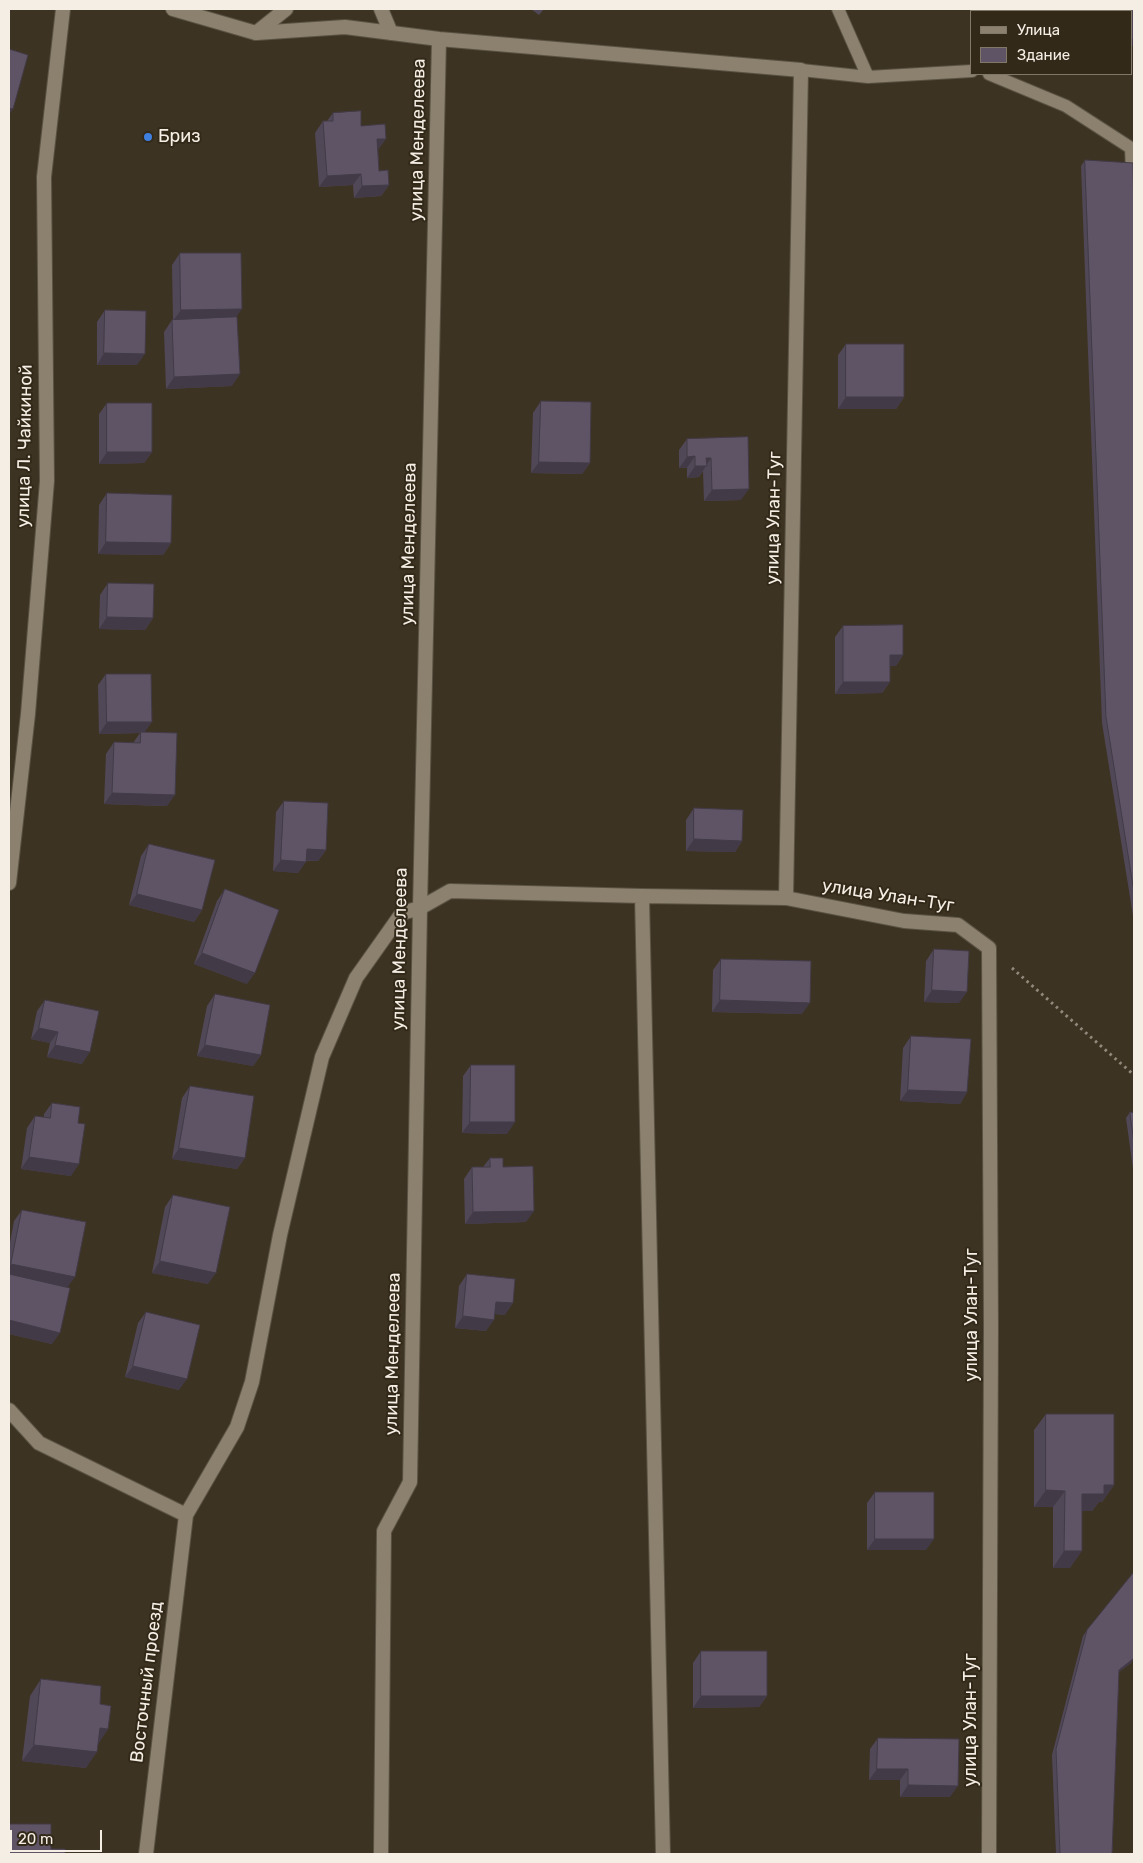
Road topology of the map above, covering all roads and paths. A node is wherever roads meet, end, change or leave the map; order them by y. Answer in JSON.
{"nodes":[{"id":1,"x":63,"y":9,"type":"edge"},
{"id":2,"x":173,"y":9,"type":"edge"},
{"id":3,"x":286,"y":9,"type":"edge"},
{"id":4,"x":381,"y":9,"type":"edge"},
{"id":5,"x":838,"y":9,"type":"edge"},
{"id":6,"x":256,"y":33,"type":"junction"},
{"id":7,"x":391,"y":33,"type":"junction"},
{"id":8,"x":439,"y":39,"type":"junction"},
{"id":9,"x":800,"y":70,"type":"junction"},
{"id":10,"x":970,"y":72,"type":"edge"},
{"id":11,"x":991,"y":75,"type":"edge"},
{"id":12,"x":868,"y":77,"type":"junction"},
{"id":13,"x":1133,"y":149,"type":"edge"},
{"id":14,"x":1134,"y":219,"type":"edge"},
{"id":15,"x":9,"y":883,"type":"edge"},
{"id":16,"x":642,"y":896,"type":"junction"},
{"id":17,"x":786,"y":898,"type":"junction"},
{"id":18,"x":420,"y":908,"type":"junction"},
{"id":19,"x":989,"y":948,"type":"junction"},
{"id":20,"x":1134,"y":1076,"type":"edge"},
{"id":21,"x":9,"y":1410,"type":"edge"},
{"id":22,"x":186,"y":1515,"type":"junction"},
{"id":23,"x":146,"y":1854,"type":"edge"},
{"id":24,"x":381,"y":1854,"type":"edge"},
{"id":25,"x":663,"y":1854,"type":"edge"},
{"id":26,"x":989,"y":1854,"type":"edge"}],
"edges":[{"from":1,"to":15,"type":"street","name":"улица Л. Чайкиной"},
{"from":2,"to":6,"type":"street"},
{"from":3,"to":6,"type":"street"},
{"from":4,"to":7,"type":"street"},
{"from":5,"to":12,"type":"lane"},
{"from":6,"to":7,"type":"street"},
{"from":7,"to":8,"type":"street"},
{"from":8,"to":9,"type":"street"},
{"from":8,"to":18,"type":"street","name":"улица Менделеева"},
{"from":9,"to":12,"type":"lane"},
{"from":9,"to":17,"type":"street","name":"улица Улан-Туг"},
{"from":10,"to":12,"type":"lane"},
{"from":11,"to":13,"type":"lane"},
{"from":13,"to":14,"type":"lane"},
{"from":16,"to":17,"type":"street"},
{"from":16,"to":18,"type":"street"},
{"from":16,"to":25,"type":"street"},
{"from":17,"to":19,"type":"street","name":"улица Улан-Туг"},
{"from":18,"to":22,"type":"street"},
{"from":18,"to":24,"type":"street","name":"улица Менделеева"},
{"from":19,"to":20,"type":"path"},
{"from":19,"to":26,"type":"street","name":"улица Улан-Туг"},
{"from":21,"to":22,"type":"street"},
{"from":22,"to":23,"type":"street","name":"Восточный проезд"}]}
